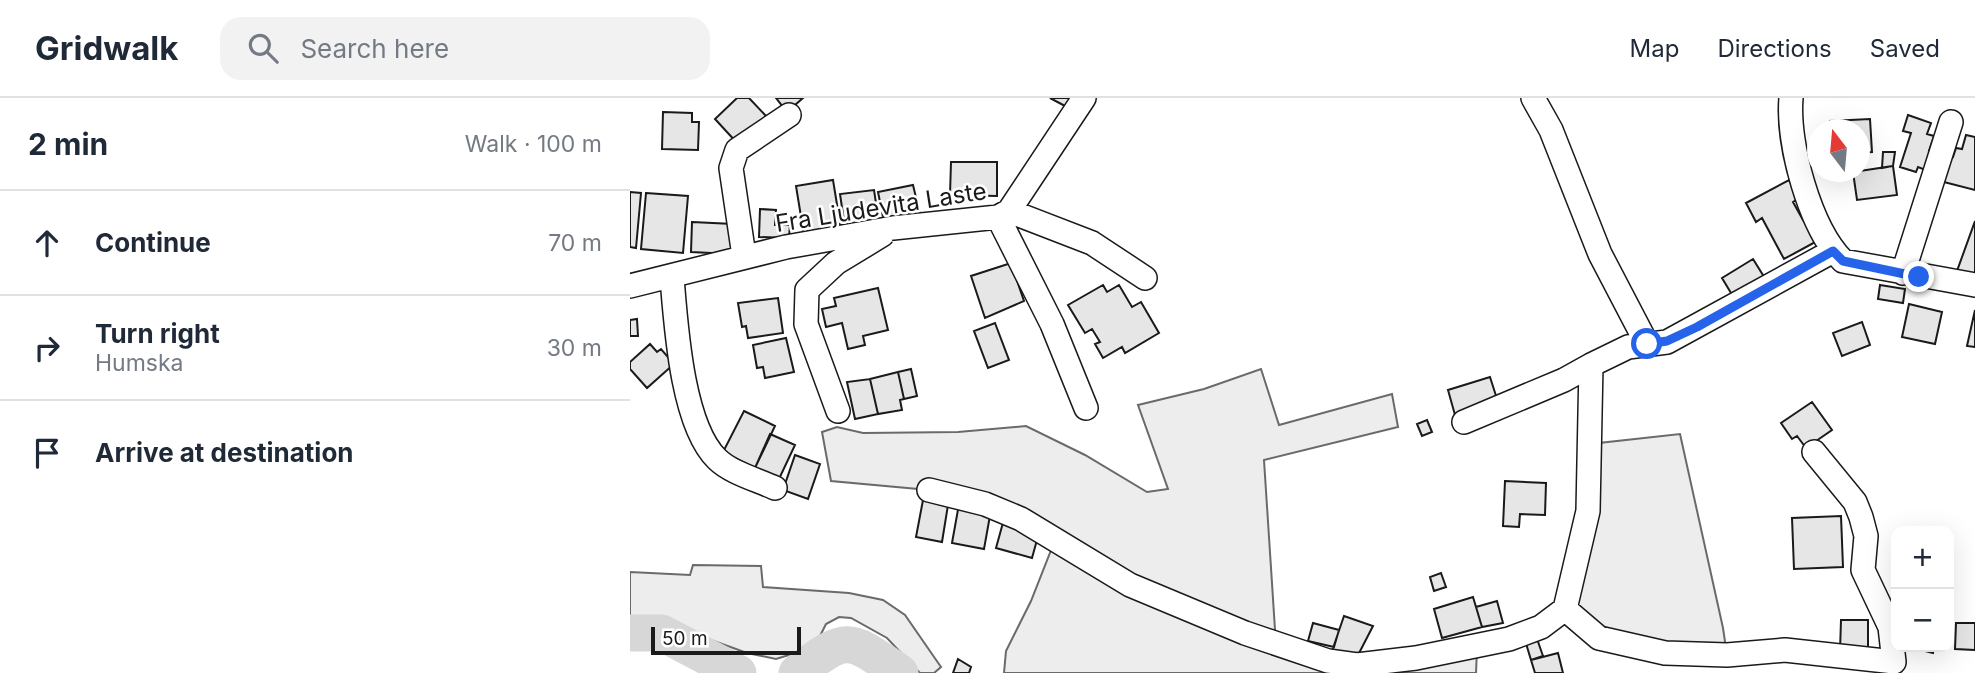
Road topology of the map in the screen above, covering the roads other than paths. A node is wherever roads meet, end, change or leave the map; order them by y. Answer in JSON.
{"nodes":[{"id":1,"x":1084,"y":98,"type":"edge"},
{"id":2,"x":1533,"y":98,"type":"edge"},
{"id":3,"x":1791,"y":98,"type":"edge"},
{"id":4,"x":789,"y":115,"type":"dead end"},
{"id":5,"x":1951,"y":122,"type":"dead end"},
{"id":6,"x":1003,"y":214,"type":"junction"},
{"id":7,"x":893,"y":228,"type":"junction"},
{"id":8,"x":1833,"y":251,"type":"junction"},
{"id":9,"x":744,"y":257,"type":"junction"},
{"id":10,"x":1903,"y":273,"type":"junction"},
{"id":11,"x":672,"y":278,"type":"junction"},
{"id":12,"x":1144,"y":278,"type":"dead end"},
{"id":13,"x":1975,"y":285,"type":"edge"},
{"id":14,"x":630,"y":286,"type":"edge"},
{"id":15,"x":1647,"y":344,"type":"junction"},
{"id":16,"x":1591,"y":365,"type":"junction"},
{"id":17,"x":1086,"y":408,"type":"dead end"},
{"id":18,"x":838,"y":411,"type":"dead end"},
{"id":19,"x":1464,"y":422,"type":"dead end"},
{"id":20,"x":1814,"y":452,"type":"dead end"},
{"id":21,"x":775,"y":488,"type":"dead end"},
{"id":22,"x":929,"y":490,"type":"dead end"},
{"id":23,"x":1565,"y":609,"type":"junction"}],
"edges":[{"from":1,"to":6,"type":"street","name":"Fra Ljudevita Laste"},
{"from":2,"to":15,"type":"street"},
{"from":3,"to":8,"type":"street"},
{"from":4,"to":9,"type":"street"},
{"from":5,"to":10,"type":"street"},
{"from":6,"to":7,"type":"street","name":"Fra Ljudevita Laste"},
{"from":6,"to":12,"type":"street"},
{"from":6,"to":17,"type":"street"},
{"from":7,"to":9,"type":"street","name":"Fra Ljudevita Laste"},
{"from":7,"to":18,"type":"street"},
{"from":8,"to":10,"type":"street"},
{"from":8,"to":15,"type":"street"},
{"from":9,"to":11,"type":"street","name":"Fra Ljudevita Laste"},
{"from":10,"to":13,"type":"street"},
{"from":11,"to":14,"type":"street","name":"Fra Ljudevita Laste"},
{"from":11,"to":21,"type":"street"},
{"from":15,"to":16,"type":"street"},
{"from":16,"to":19,"type":"street"},
{"from":16,"to":23,"type":"street"},
{"from":20,"to":23,"type":"street"},
{"from":22,"to":23,"type":"street"}]}
